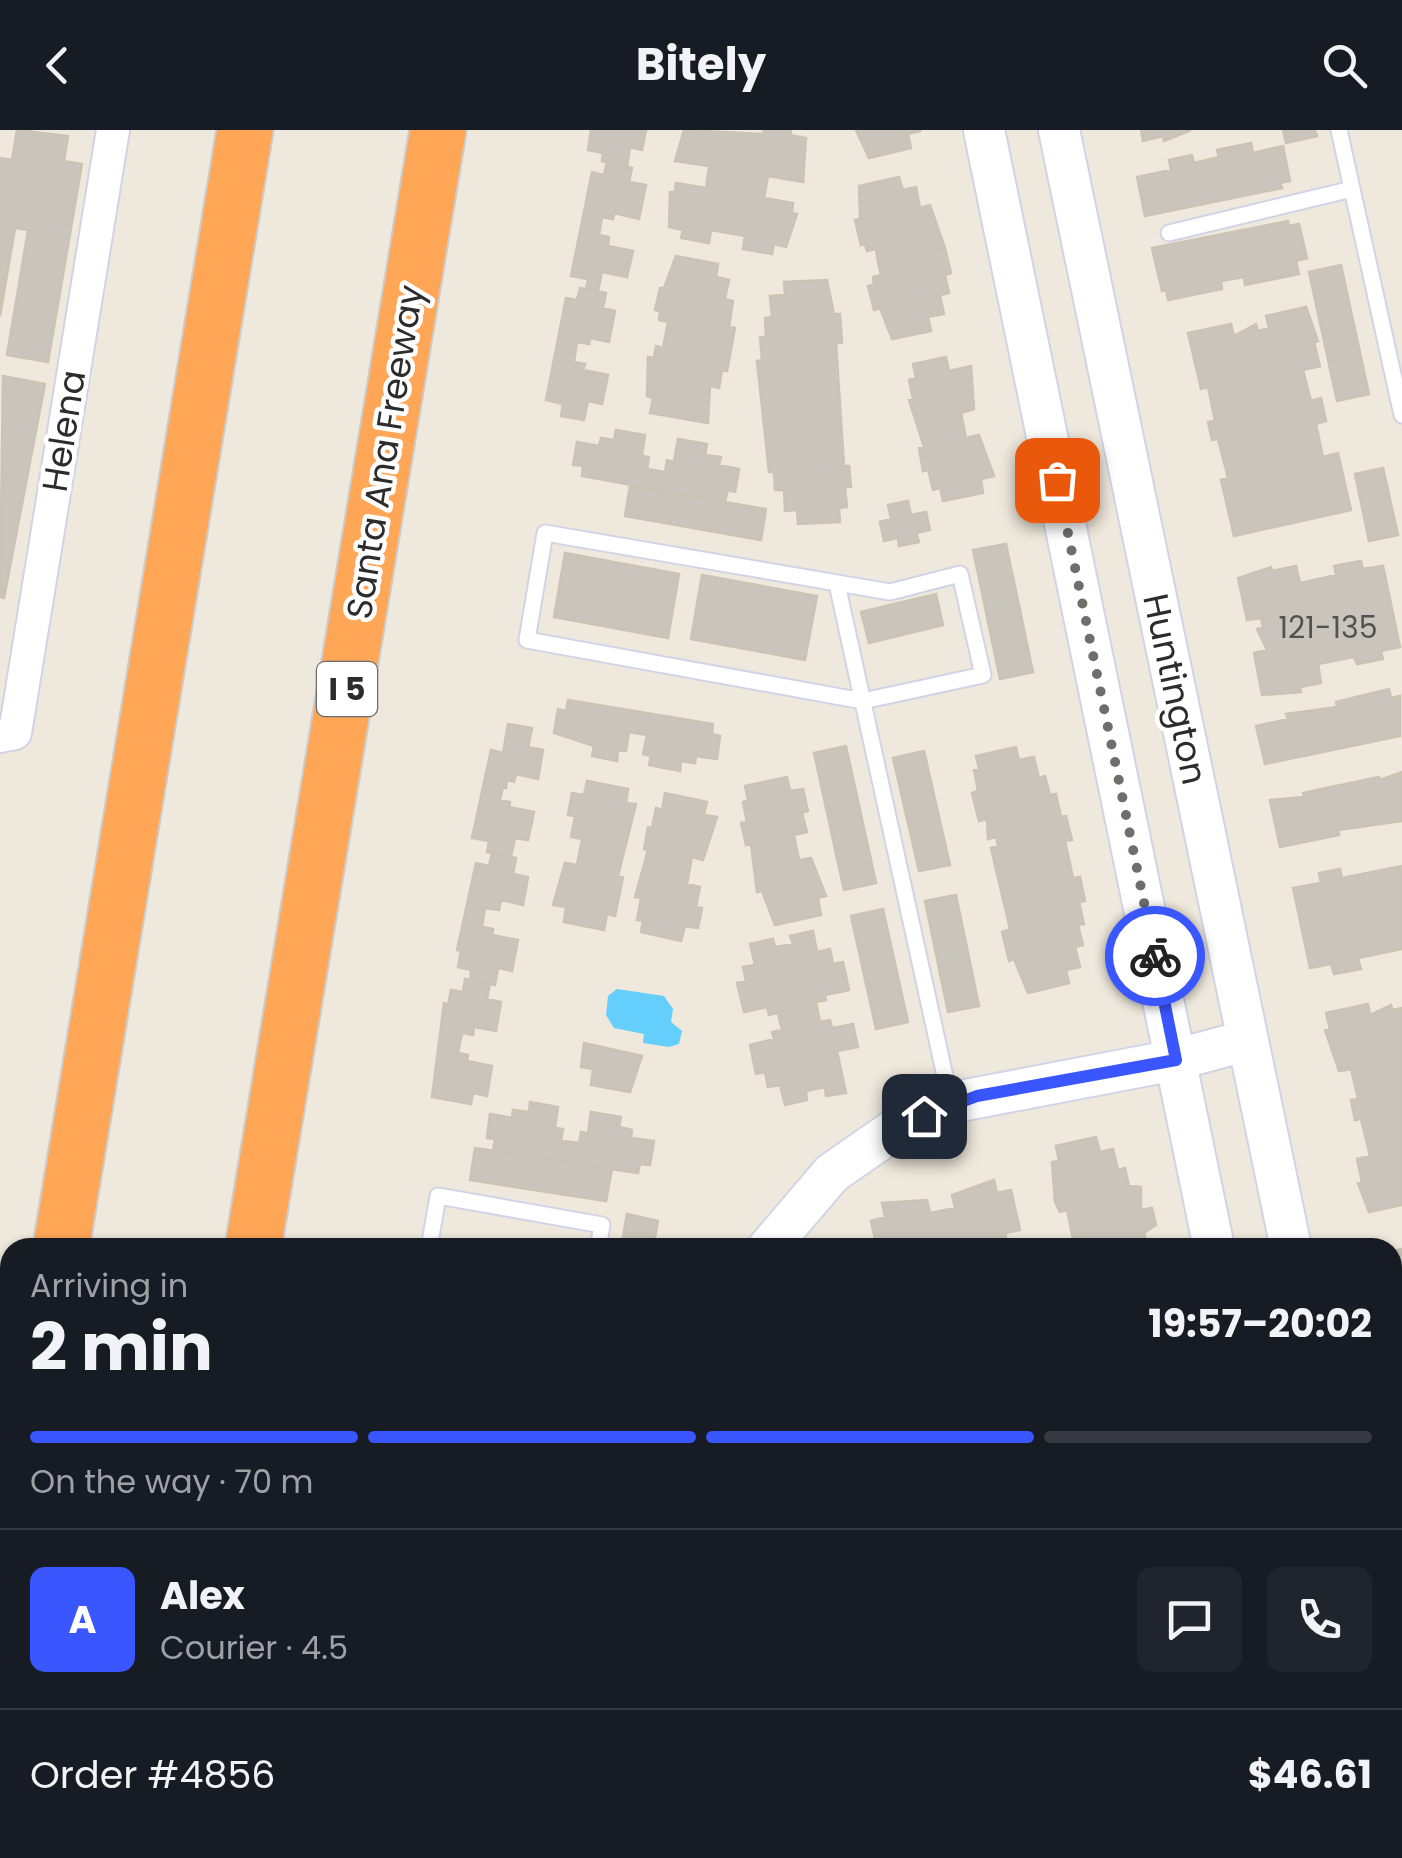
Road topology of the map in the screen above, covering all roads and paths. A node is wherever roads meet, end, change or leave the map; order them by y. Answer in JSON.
{"nodes":[{"id":1,"x":112,"y":130,"type":"edge"},
{"id":2,"x":245,"y":130,"type":"edge"},
{"id":3,"x":438,"y":130,"type":"edge"},
{"id":4,"x":984,"y":130,"type":"edge"},
{"id":5,"x":1060,"y":130,"type":"edge"},
{"id":6,"x":1339,"y":130,"type":"edge"},
{"id":7,"x":1352,"y":189,"type":"junction"},
{"id":8,"x":1169,"y":233,"type":"dead end"},
{"id":9,"x":1402,"y":415,"type":"edge"},
{"id":10,"x":836,"y":584,"type":"junction"},
{"id":11,"x":862,"y":701,"type":"junction"},
{"id":12,"x":8,"y":734,"type":"edge"},
{"id":13,"x":1248,"y":1040,"type":"junction"},
{"id":14,"x":1176,"y":1060,"type":"junction"},
{"id":15,"x":950,"y":1103,"type":"junction"},
{"id":16,"x":63,"y":1238,"type":"edge"},
{"id":17,"x":255,"y":1238,"type":"edge"},
{"id":18,"x":431,"y":1238,"type":"edge"},
{"id":19,"x":600,"y":1238,"type":"edge"},
{"id":20,"x":776,"y":1238,"type":"edge"},
{"id":21,"x":1212,"y":1238,"type":"edge"},
{"id":22,"x":1289,"y":1238,"type":"edge"}],
"edges":[{"from":1,"to":12,"type":"street","name":"Helena"},
{"from":2,"to":16,"type":"highway"},
{"from":3,"to":17,"type":"highway","name":"Santa Ana Freeway","number":"I 5"},
{"from":4,"to":14,"type":"street","name":"Huntington"},
{"from":5,"to":13,"type":"street","name":"Huntington"},
{"from":6,"to":7,"type":"lane"},
{"from":7,"to":8,"type":"lane"},
{"from":7,"to":9,"type":"lane"},
{"from":10,"to":11,"type":"lane"},
{"from":10,"to":11,"type":"lane"},
{"from":10,"to":11,"type":"lane"},
{"from":11,"to":15,"type":"lane"},
{"from":13,"to":14,"type":"street"},
{"from":13,"to":22,"type":"street","name":"Huntington"},
{"from":14,"to":15,"type":"street"},
{"from":14,"to":21,"type":"street","name":"Huntington"},
{"from":15,"to":20,"type":"street"},
{"from":18,"to":19,"type":"lane"}]}
